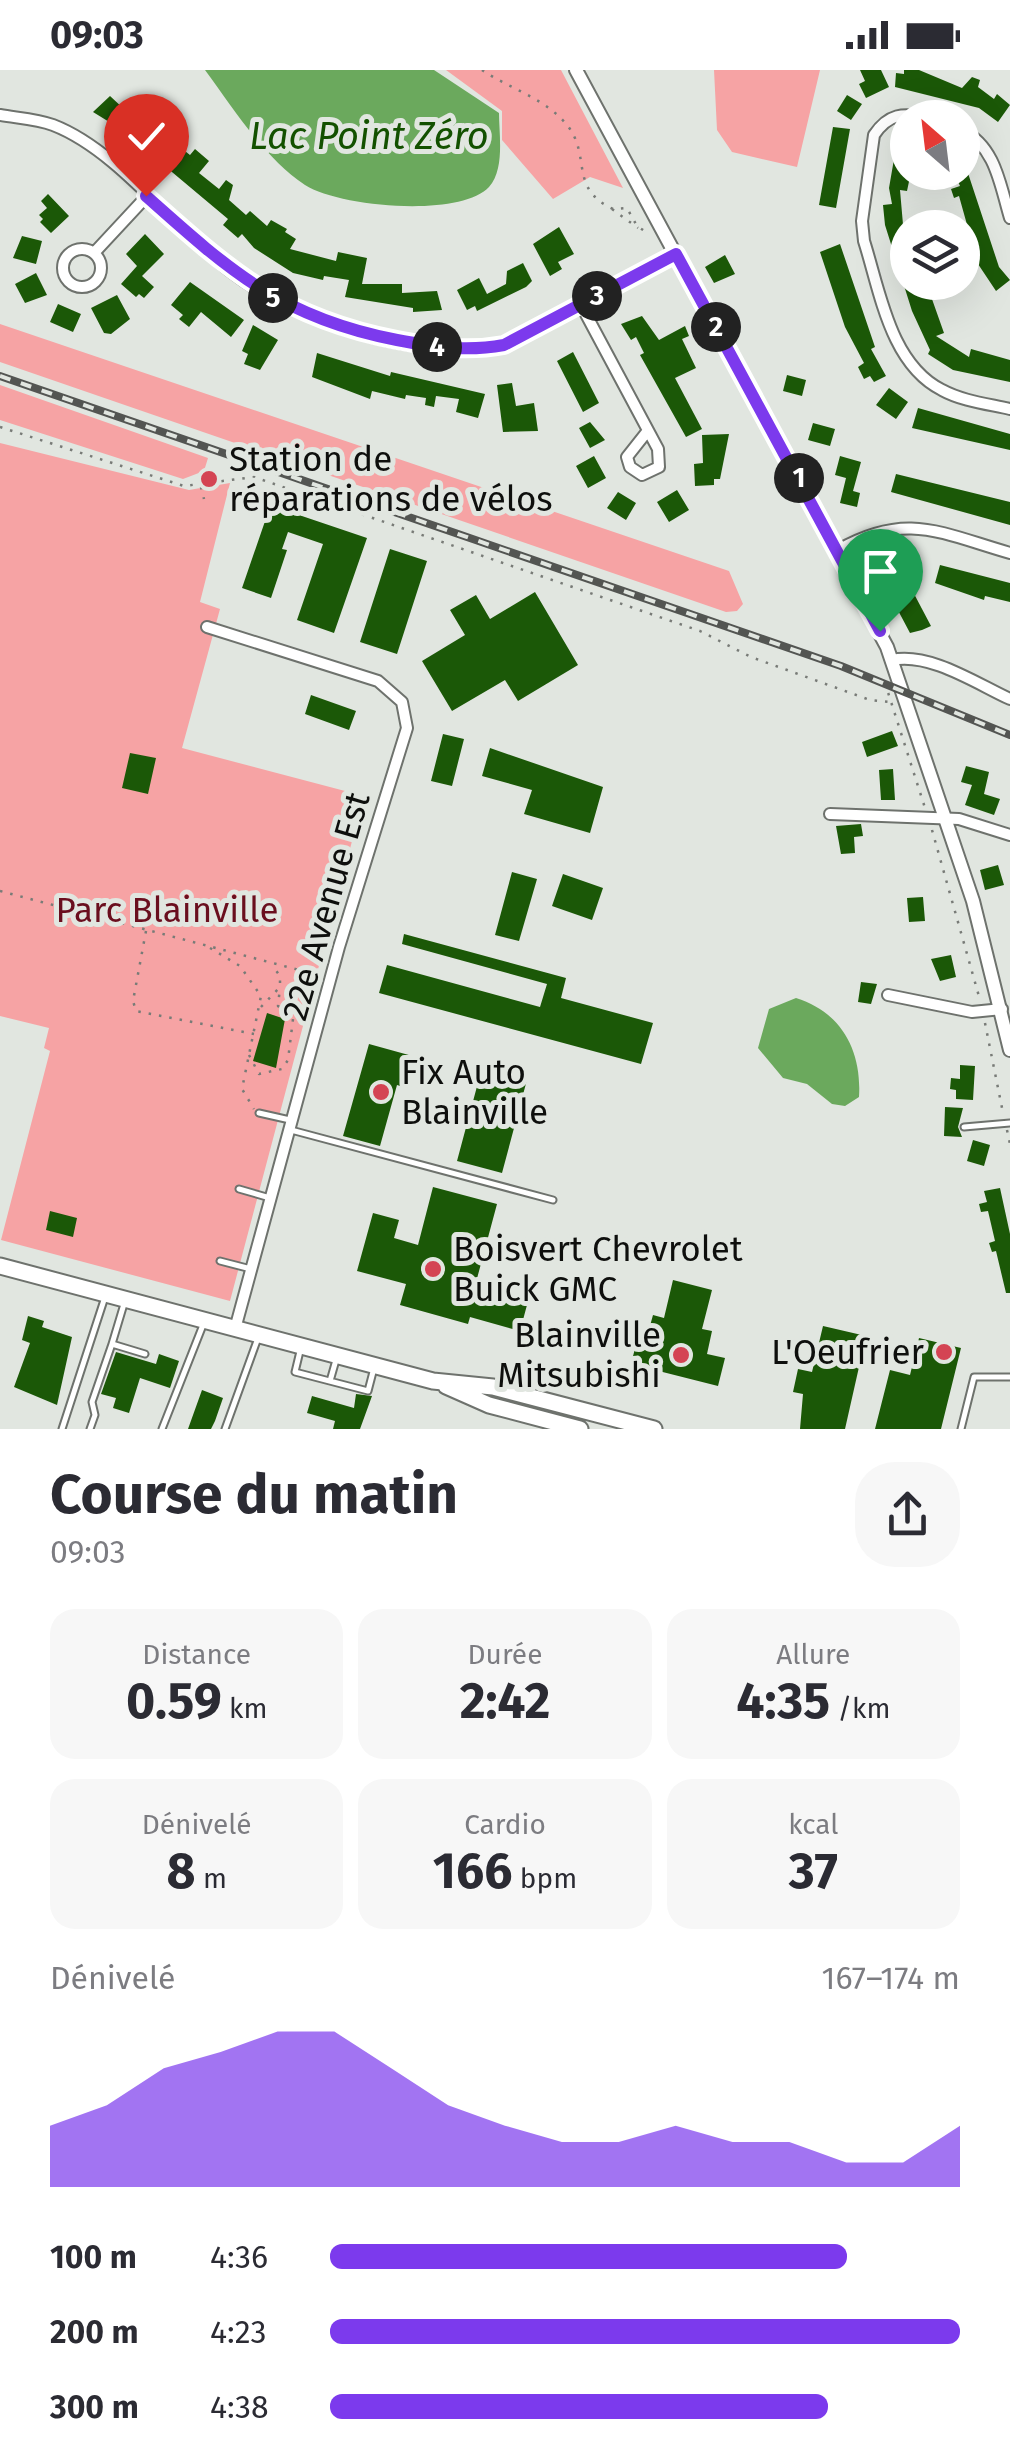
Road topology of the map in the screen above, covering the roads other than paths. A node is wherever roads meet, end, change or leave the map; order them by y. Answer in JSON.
{"nodes":[{"id":1,"x":576,"y":70,"type":"edge"},
{"id":2,"x":0,"y":115,"type":"edge"},
{"id":3,"x":890,"y":119,"type":"edge"},
{"id":4,"x":980,"y":142,"type":"edge"},
{"id":5,"x":146,"y":196,"type":"junction"},
{"id":6,"x":1010,"y":218,"type":"edge"},
{"id":7,"x":94,"y":254,"type":"dead end"},
{"id":8,"x":676,"y":254,"type":"junction"},
{"id":9,"x":581,"y":304,"type":"junction"},
{"id":10,"x":1010,"y":409,"type":"edge"},
{"id":11,"x":646,"y":433,"type":"dead end"},
{"id":12,"x":838,"y":550,"type":"junction"},
{"id":13,"x":1010,"y":552,"type":"edge"},
{"id":14,"x":207,"y":627,"type":"dead end"},
{"id":15,"x":892,"y":660,"type":"junction"},
{"id":16,"x":1010,"y":699,"type":"edge"},
{"id":17,"x":830,"y":814,"type":"dead end"},
{"id":18,"x":946,"y":818,"type":"junction"},
{"id":19,"x":1010,"y":835,"type":"edge"},
{"id":20,"x":888,"y":995,"type":"dead end"},
{"id":21,"x":1002,"y":1009,"type":"junction"},
{"id":22,"x":1010,"y":1050,"type":"edge"},
{"id":23,"x":260,"y":1113,"type":"road end"},
{"id":24,"x":1007,"y":1120,"type":"edge"},
{"id":25,"x":292,"y":1125,"type":"junction"},
{"id":26,"x":964,"y":1127,"type":"dead end"},
{"id":27,"x":240,"y":1189,"type":"dead end"},
{"id":28,"x":272,"y":1199,"type":"junction"},
{"id":29,"x":553,"y":1200,"type":"dead end"},
{"id":30,"x":220,"y":1261,"type":"dead end"},
{"id":31,"x":0,"y":1266,"type":"edge"},
{"id":32,"x":251,"y":1269,"type":"junction"},
{"id":33,"x":106,"y":1294,"type":"junction"},
{"id":34,"x":125,"y":1300,"type":"junction"},
{"id":35,"x":204,"y":1321,"type":"junction"},
{"id":36,"x":235,"y":1328,"type":"junction"},
{"id":37,"x":258,"y":1335,"type":"junction"},
{"id":38,"x":112,"y":1344,"type":"junction"},
{"id":39,"x":302,"y":1346,"type":"junction"},
{"id":40,"x":145,"y":1354,"type":"dead end"},
{"id":41,"x":337,"y":1356,"type":"junction"},
{"id":42,"x":375,"y":1365,"type":"junction"},
{"id":43,"x":1010,"y":1377,"type":"edge"},
{"id":44,"x":433,"y":1380,"type":"junction"},
{"id":45,"x":330,"y":1381,"type":"junction"},
{"id":46,"x":583,"y":1410,"type":"junction"},
{"id":47,"x":62,"y":1429,"type":"edge"},
{"id":48,"x":90,"y":1429,"type":"edge"},
{"id":49,"x":162,"y":1429,"type":"edge"},
{"id":50,"x":225,"y":1429,"type":"edge"},
{"id":51,"x":576,"y":1429,"type":"edge"},
{"id":52,"x":654,"y":1429,"type":"edge"},
{"id":53,"x":961,"y":1429,"type":"edge"}],
"edges":[{"from":1,"to":8,"type":"street"},
{"from":2,"to":5,"type":"street"},
{"from":3,"to":10,"type":"street"},
{"from":4,"to":6,"type":"street"},
{"from":5,"to":7,"type":"street"},
{"from":5,"to":9,"type":"street"},
{"from":8,"to":9,"type":"street"},
{"from":8,"to":12,"type":"street"},
{"from":9,"to":11,"type":"street"},
{"from":12,"to":13,"type":"street"},
{"from":12,"to":15,"type":"street"},
{"from":14,"to":25,"type":"street","name":"22e Avenue Est"},
{"from":15,"to":16,"type":"street"},
{"from":15,"to":18,"type":"street"},
{"from":17,"to":18,"type":"street"},
{"from":18,"to":19,"type":"street"},
{"from":18,"to":21,"type":"street"},
{"from":20,"to":21,"type":"street"},
{"from":21,"to":22,"type":"street"},
{"from":23,"to":25,"type":"lane"},
{"from":24,"to":26,"type":"lane"},
{"from":25,"to":28,"type":"street","name":"22e Avenue Est"},
{"from":25,"to":29,"type":"lane"},
{"from":27,"to":28,"type":"lane"},
{"from":28,"to":32,"type":"street","name":"22e Avenue Est"},
{"from":30,"to":32,"type":"lane"},
{"from":31,"to":33,"type":"main road"},
{"from":32,"to":36,"type":"street","name":"22e Avenue Est"},
{"from":33,"to":34,"type":"main road"},
{"from":33,"to":47,"type":"lane"},
{"from":34,"to":35,"type":"main road"},
{"from":34,"to":38,"type":"lane"},
{"from":35,"to":36,"type":"main road"},
{"from":35,"to":49,"type":"lane"},
{"from":36,"to":37,"type":"main road"},
{"from":37,"to":39,"type":"main road"},
{"from":37,"to":50,"type":"lane"},
{"from":38,"to":40,"type":"lane"},
{"from":38,"to":48,"type":"lane"},
{"from":39,"to":41,"type":"main road"},
{"from":39,"to":45,"type":"lane"},
{"from":41,"to":42,"type":"main road"},
{"from":41,"to":45,"type":"lane"},
{"from":42,"to":44,"type":"main road"},
{"from":42,"to":45,"type":"lane"},
{"from":43,"to":53,"type":"lane"},
{"from":44,"to":46,"type":"main road"},
{"from":44,"to":51,"type":"main road"},
{"from":46,"to":51,"type":"street"},
{"from":46,"to":52,"type":"main road"}]}
